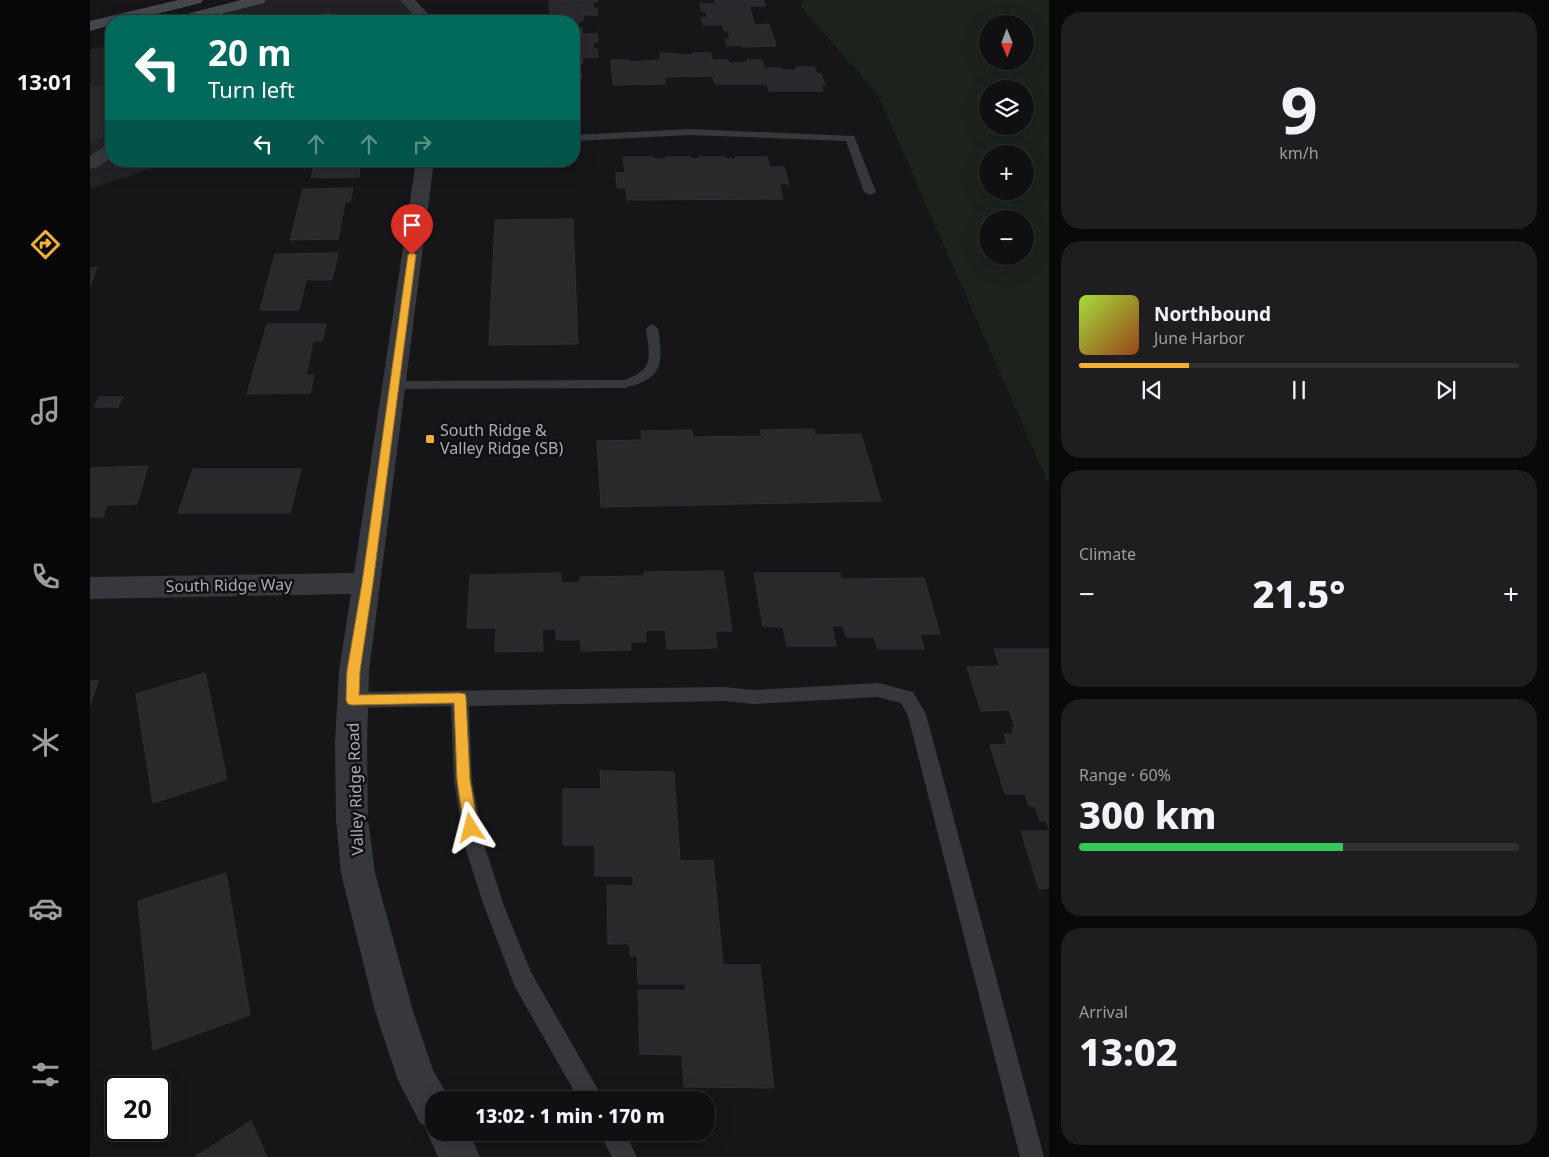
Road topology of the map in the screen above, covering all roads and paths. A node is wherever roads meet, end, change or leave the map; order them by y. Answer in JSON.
{"nodes":[{"id":1,"x":196,"y":0,"type":"edge"},
{"id":2,"x":260,"y":0,"type":"edge"},
{"id":3,"x":407,"y":0,"type":"edge"},
{"id":4,"x":135,"y":15,"type":"edge"},
{"id":5,"x":224,"y":15,"type":"edge"},
{"id":6,"x":421,"y":15,"type":"edge"},
{"id":7,"x":105,"y":22,"type":"edge"},
{"id":8,"x":90,"y":26,"type":"edge"},
{"id":9,"x":580,"y":138,"type":"edge"},
{"id":10,"x":105,"y":154,"type":"edge"},
{"id":11,"x":90,"y":164,"type":"edge"},
{"id":12,"x":425,"y":167,"type":"edge"},
{"id":13,"x":870,"y":192,"type":"dead end"},
{"id":14,"x":652,"y":328,"type":"dead end"},
{"id":15,"x":393,"y":386,"type":"junction"},
{"id":16,"x":367,"y":583,"type":"junction"},
{"id":17,"x":90,"y":588,"type":"edge"},
{"id":18,"x":460,"y":698,"type":"junction"},
{"id":19,"x":352,"y":700,"type":"junction"},
{"id":20,"x":587,"y":1091,"type":"edge"},
{"id":21,"x":425,"y":1094,"type":"edge"},
{"id":22,"x":451,"y":1141,"type":"edge"},
{"id":23,"x":616,"y":1141,"type":"edge"},
{"id":24,"x":460,"y":1157,"type":"edge"},
{"id":25,"x":625,"y":1157,"type":"edge"},
{"id":26,"x":1032,"y":1157,"type":"edge"}],
"edges":[{"from":1,"to":4,"type":"main road"},
{"from":2,"to":5,"type":"main road"},
{"from":3,"to":6,"type":"street"},
{"from":7,"to":8,"type":"main road"},
{"from":9,"to":13,"type":"lane"},
{"from":10,"to":11,"type":"street"},
{"from":12,"to":15,"type":"street","name":"Valley Ridge Road"},
{"from":14,"to":15,"type":"lane"},
{"from":15,"to":16,"type":"street","name":"Valley Ridge Road"},
{"from":16,"to":17,"type":"street","name":"South Ridge Way"},
{"from":16,"to":19,"type":"street","name":"Valley Ridge Road"},
{"from":18,"to":19,"type":"lane"},
{"from":18,"to":20,"type":"lane"},
{"from":18,"to":26,"type":"lane"},
{"from":19,"to":21,"type":"street","name":"Valley Ridge Road"},
{"from":22,"to":24,"type":"street"},
{"from":23,"to":25,"type":"lane"}]}
